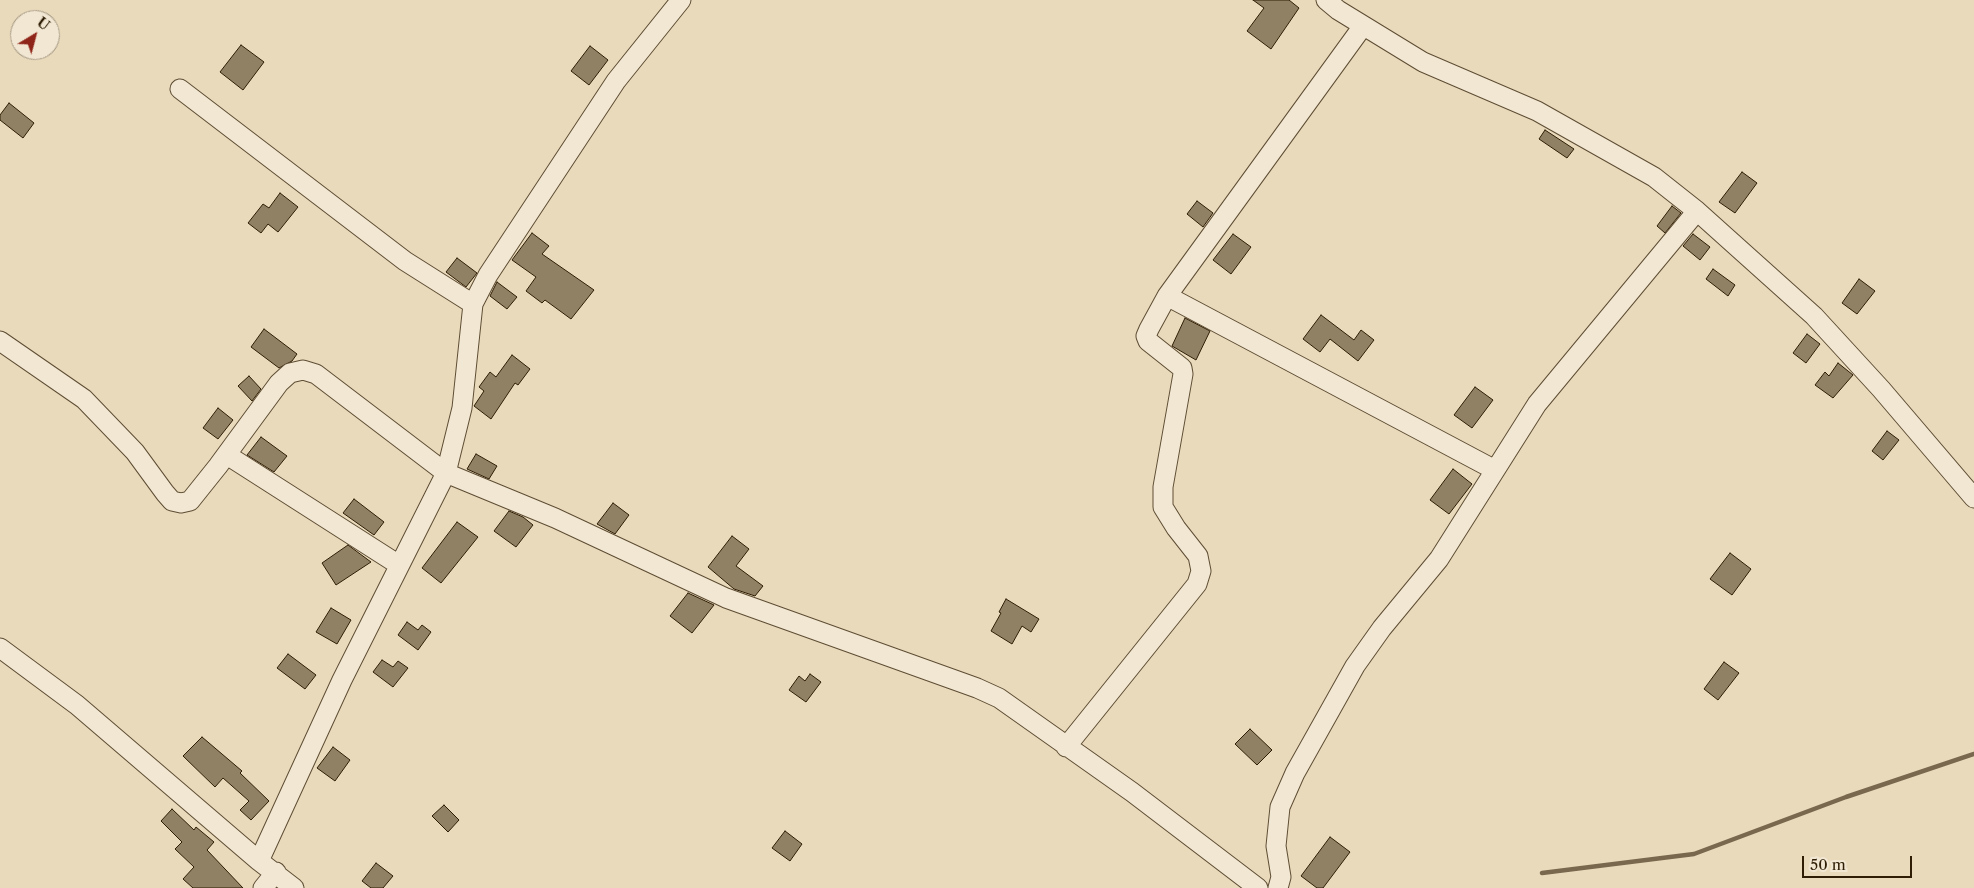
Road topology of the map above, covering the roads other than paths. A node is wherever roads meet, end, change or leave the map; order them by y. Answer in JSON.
{"nodes":[{"id":1,"x":681,"y":0,"type":"edge"},
{"id":2,"x":1326,"y":0,"type":"edge"},
{"id":3,"x":1363,"y":26,"type":"junction"},
{"id":4,"x":180,"y":88,"type":"dead end"},
{"id":5,"x":1697,"y":211,"type":"junction"},
{"id":6,"x":1168,"y":296,"type":"junction"},
{"id":7,"x":472,"y":304,"type":"junction"},
{"id":8,"x":0,"y":342,"type":"edge"},
{"id":9,"x":227,"y":455,"type":"junction"},
{"id":10,"x":1495,"y":470,"type":"junction"},
{"id":11,"x":446,"y":474,"type":"junction"},
{"id":12,"x":1974,"y":498,"type":"edge"},
{"id":13,"x":399,"y":565,"type":"junction"},
{"id":14,"x":0,"y":648,"type":"edge"},
{"id":15,"x":1066,"y":747,"type":"junction"},
{"id":16,"x":259,"y":861,"type":"junction"},
{"id":17,"x":276,"y":872,"type":"junction"},
{"id":18,"x":262,"y":888,"type":"edge"},
{"id":19,"x":294,"y":888,"type":"edge"},
{"id":20,"x":1258,"y":888,"type":"edge"},
{"id":21,"x":1278,"y":888,"type":"edge"}],
"edges":[{"from":1,"to":7,"type":"street"},
{"from":2,"to":3,"type":"street"},
{"from":3,"to":5,"type":"street"},
{"from":3,"to":6,"type":"street"},
{"from":4,"to":7,"type":"street"},
{"from":5,"to":10,"type":"street"},
{"from":5,"to":12,"type":"street"},
{"from":6,"to":10,"type":"street"},
{"from":6,"to":15,"type":"street"},
{"from":7,"to":11,"type":"street"},
{"from":8,"to":9,"type":"street"},
{"from":9,"to":11,"type":"street"},
{"from":9,"to":13,"type":"street"},
{"from":10,"to":21,"type":"street"},
{"from":11,"to":13,"type":"street"},
{"from":11,"to":15,"type":"street"},
{"from":13,"to":16,"type":"street"},
{"from":14,"to":16,"type":"street"},
{"from":15,"to":20,"type":"street"},
{"from":16,"to":17,"type":"street"},
{"from":17,"to":18,"type":"street"},
{"from":17,"to":19,"type":"street"}]}
